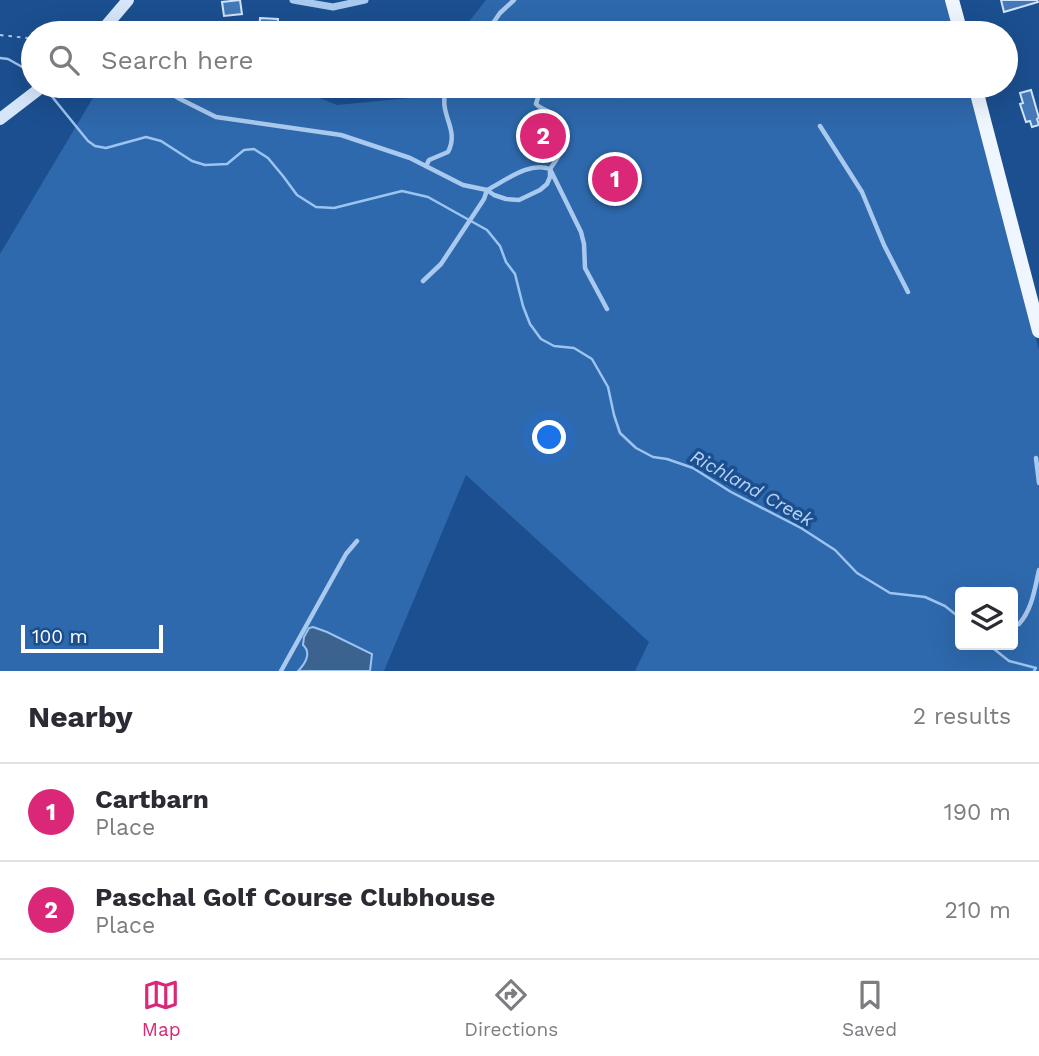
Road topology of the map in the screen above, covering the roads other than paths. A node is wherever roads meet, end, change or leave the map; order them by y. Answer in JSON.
{"nodes":[{"id":1,"x":128,"y":0,"type":"edge"},
{"id":2,"x":293,"y":0,"type":"edge"},
{"id":3,"x":365,"y":0,"type":"edge"},
{"id":4,"x":514,"y":0,"type":"edge"},
{"id":5,"x":952,"y":0,"type":"edge"},
{"id":6,"x":110,"y":21,"type":"edge"},
{"id":7,"x":494,"y":21,"type":"edge"},
{"id":8,"x":958,"y":21,"type":"edge"},
{"id":9,"x":28,"y":98,"type":"edge"},
{"id":10,"x":178,"y":98,"type":"edge"},
{"id":11,"x":445,"y":98,"type":"edge"},
{"id":12,"x":537,"y":98,"type":"edge"},
{"id":13,"x":978,"y":98,"type":"edge"},
{"id":14,"x":0,"y":119,"type":"edge"},
{"id":15,"x":820,"y":127,"type":"dead end"},
{"id":16,"x":426,"y":166,"type":"junction"},
{"id":17,"x":550,"y":169,"type":"junction"},
{"id":18,"x":487,"y":190,"type":"junction"},
{"id":19,"x":423,"y":281,"type":"dead end"},
{"id":20,"x":908,"y":292,"type":"dead end"},
{"id":21,"x":607,"y":309,"type":"dead end"},
{"id":22,"x":1039,"y":331,"type":"edge"},
{"id":23,"x":1036,"y":458,"type":"dead end"},
{"id":24,"x":1039,"y":483,"type":"edge"},
{"id":25,"x":357,"y":541,"type":"dead end"},
{"id":26,"x":1039,"y":570,"type":"edge"},
{"id":27,"x":1018,"y":624,"type":"edge"},
{"id":28,"x":281,"y":671,"type":"edge"}],
"edges":[{"from":1,"to":6,"type":"street"},
{"from":2,"to":3,"type":"street"},
{"from":4,"to":7,"type":"lane"},
{"from":5,"to":8,"type":"main road"},
{"from":9,"to":14,"type":"street"},
{"from":10,"to":16,"type":"lane"},
{"from":11,"to":16,"type":"lane"},
{"from":12,"to":17,"type":"lane"},
{"from":13,"to":22,"type":"main road"},
{"from":15,"to":20,"type":"lane"},
{"from":16,"to":18,"type":"lane"},
{"from":17,"to":18,"type":"lane"},
{"from":17,"to":18,"type":"lane"},
{"from":17,"to":21,"type":"lane"},
{"from":18,"to":19,"type":"lane"},
{"from":23,"to":24,"type":"lane"},
{"from":25,"to":28,"type":"lane"},
{"from":26,"to":27,"type":"lane"}]}
